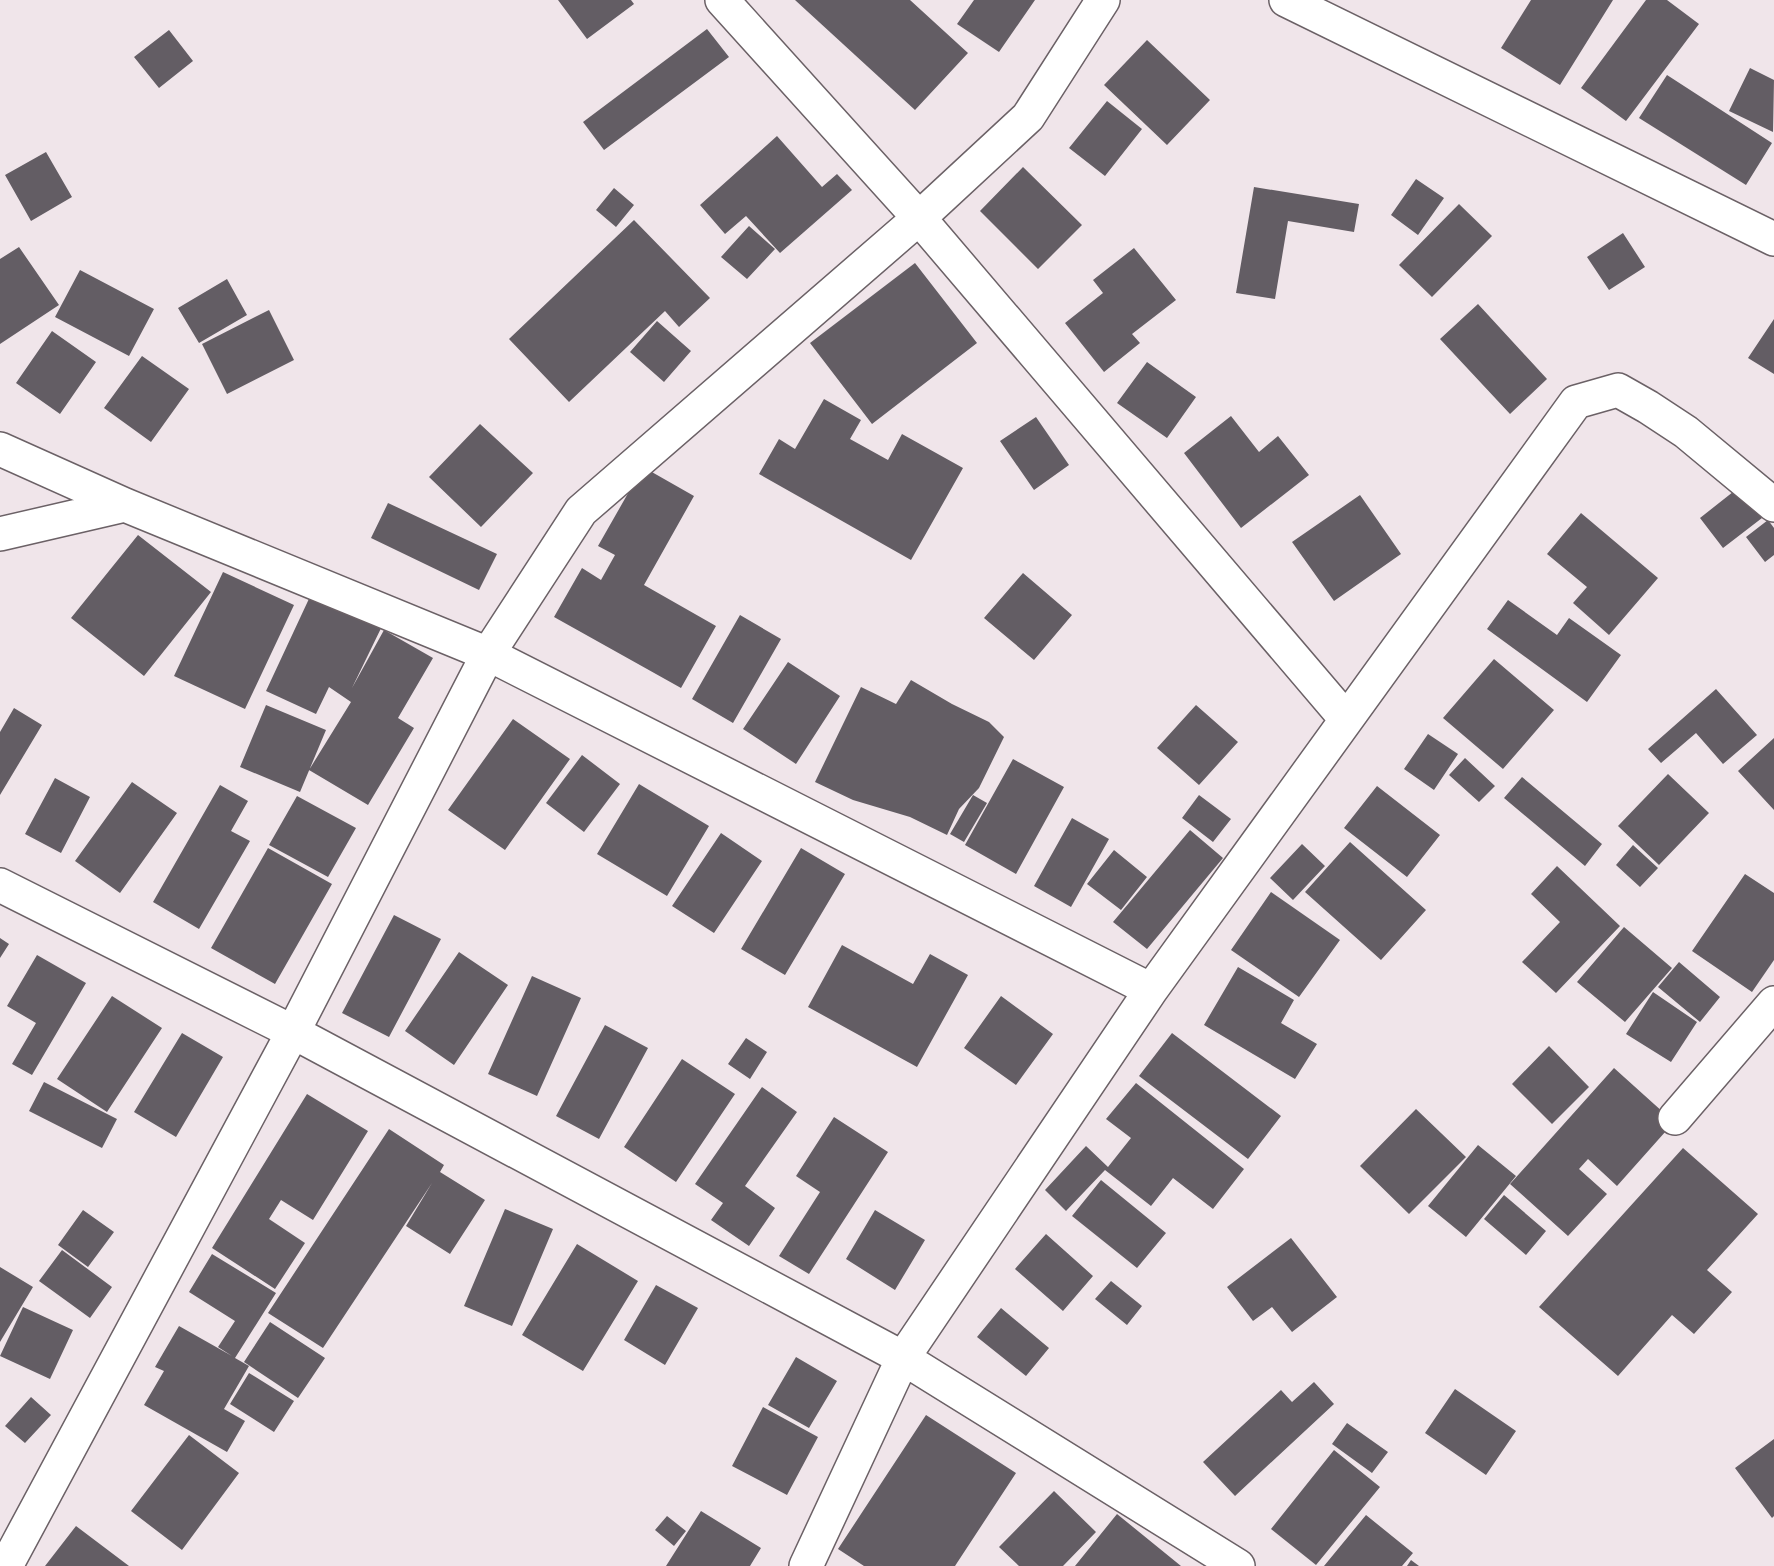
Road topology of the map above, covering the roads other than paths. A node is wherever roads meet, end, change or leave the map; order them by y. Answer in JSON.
{"nodes":[{"id":1,"x":722,"y":0,"type":"edge"},
{"id":2,"x":1103,"y":0,"type":"edge"},
{"id":3,"x":1286,"y":0,"type":"edge"},
{"id":4,"x":919,"y":218,"type":"junction"},
{"id":5,"x":1774,"y":239,"type":"edge"},
{"id":6,"x":0,"y":449,"type":"edge"},
{"id":7,"x":1774,"y":505,"type":"edge"},
{"id":8,"x":125,"y":506,"type":"junction"},
{"id":9,"x":0,"y":534,"type":"edge"},
{"id":10,"x":488,"y":654,"type":"junction"},
{"id":11,"x":1346,"y":719,"type":"junction"},
{"id":12,"x":0,"y":885,"type":"edge"},
{"id":13,"x":1151,"y":990,"type":"junction"},
{"id":14,"x":1774,"y":1003,"type":"edge"},
{"id":15,"x":293,"y":1032,"type":"junction"},
{"id":16,"x":1675,"y":1118,"type":"dead end"},
{"id":17,"x":903,"y":1358,"type":"junction"},
{"id":18,"x":6,"y":1566,"type":"edge"},
{"id":19,"x":806,"y":1566,"type":"edge"},
{"id":20,"x":1238,"y":1566,"type":"edge"}],
"edges":[{"from":1,"to":4,"type":"street"},
{"from":2,"to":4,"type":"street"},
{"from":3,"to":5,"type":"street"},
{"from":4,"to":10,"type":"street"},
{"from":4,"to":11,"type":"street"},
{"from":6,"to":8,"type":"street"},
{"from":7,"to":11,"type":"street"},
{"from":8,"to":9,"type":"street"},
{"from":8,"to":10,"type":"street"},
{"from":10,"to":13,"type":"street"},
{"from":10,"to":15,"type":"street"},
{"from":11,"to":13,"type":"street"},
{"from":12,"to":15,"type":"street"},
{"from":13,"to":17,"type":"street"},
{"from":14,"to":16,"type":"street"},
{"from":15,"to":17,"type":"street"},
{"from":15,"to":18,"type":"street"},
{"from":17,"to":19,"type":"street"},
{"from":17,"to":20,"type":"street"}]}
